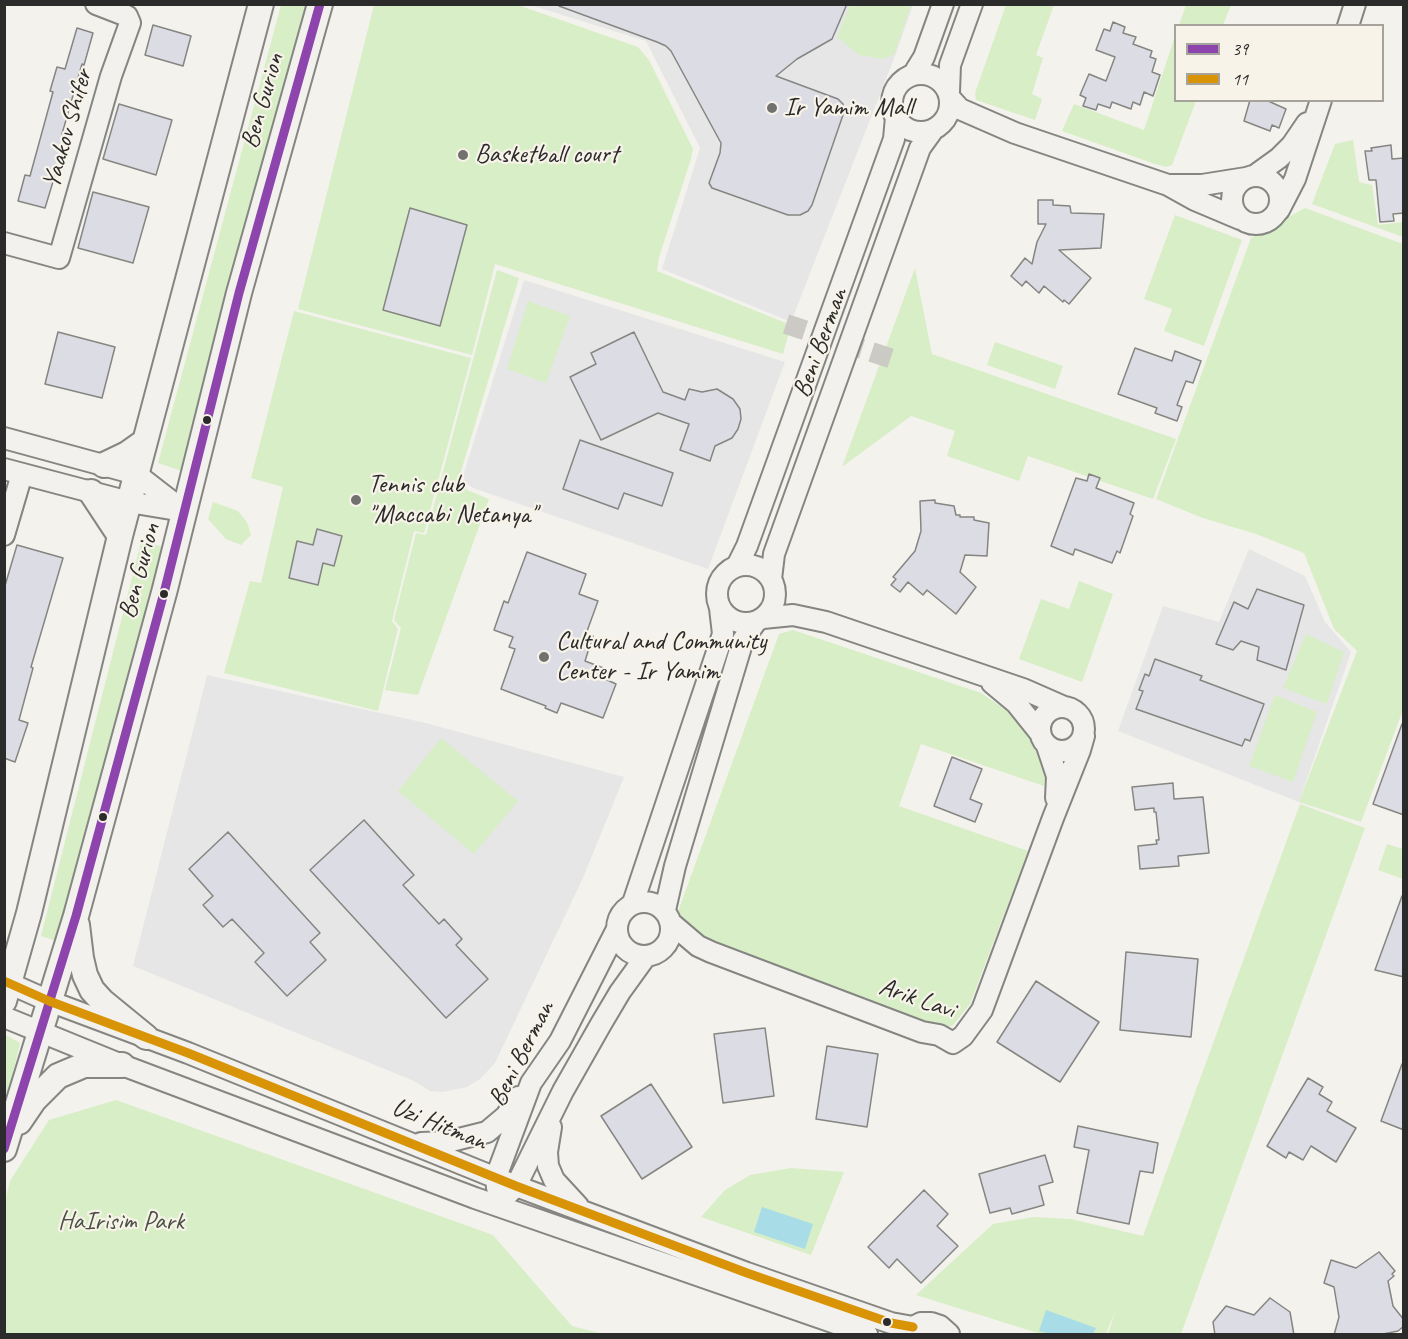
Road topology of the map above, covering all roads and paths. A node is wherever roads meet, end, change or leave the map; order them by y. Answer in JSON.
{"nodes":[{"id":1,"x":96,"y":4,"type":"edge"},
{"id":2,"x":261,"y":4,"type":"edge"},
{"id":3,"x":320,"y":4,"type":"edge"},
{"id":4,"x":943,"y":4,"type":"edge"},
{"id":5,"x":972,"y":4,"type":"edge"},
{"id":6,"x":1355,"y":4,"type":"edge"},
{"id":7,"x":1349,"y":24,"type":"edge"},
{"id":8,"x":913,"y":75,"type":"junction"},
{"id":9,"x":949,"y":95,"type":"junction"},
{"id":10,"x":1320,"y":102,"type":"edge"},
{"id":11,"x":1321,"y":102,"type":"edge"},
{"id":12,"x":896,"y":117,"type":"junction"},
{"id":13,"x":936,"y":128,"type":"junction"},
{"id":14,"x":1015,"y":133,"type":"junction"},
{"id":15,"x":1250,"y":177,"type":"junction"},
{"id":16,"x":1168,"y":185,"type":"junction"},
{"id":17,"x":1278,"y":210,"type":"junction"},
{"id":18,"x":1240,"y":219,"type":"junction"},
{"id":19,"x":4,"y":243,"type":"edge"},
{"id":20,"x":4,"y":438,"type":"edge"},
{"id":21,"x":144,"y":442,"type":"junction"},
{"id":22,"x":104,"y":465,"type":"junction"},
{"id":23,"x":14,"y":471,"type":"edge"},
{"id":24,"x":136,"y":474,"type":"junction"},
{"id":25,"x":90,"y":492,"type":"junction"},
{"id":26,"x":129,"y":502,"type":"junction"},
{"id":27,"x":185,"y":512,"type":"junction"},
{"id":28,"x":4,"y":535,"type":"edge"},
{"id":29,"x":120,"y":536,"type":"junction"},
{"id":30,"x":737,"y":566,"type":"junction"},
{"id":31,"x":772,"y":582,"type":"junction"},
{"id":32,"x":720,"y":608,"type":"junction"},
{"id":33,"x":759,"y":620,"type":"junction"},
{"id":34,"x":826,"y":622,"type":"junction"},
{"id":35,"x":971,"y":672,"type":"junction"},
{"id":36,"x":1064,"y":707,"type":"junction"},
{"id":37,"x":1084,"y":736,"type":"junction"},
{"id":38,"x":1044,"y":740,"type":"junction"},
{"id":39,"x":1053,"y":818,"type":"junction"},
{"id":40,"x":633,"y":903,"type":"junction"},
{"id":41,"x":29,"y":913,"type":"junction"},
{"id":42,"x":76,"y":916,"type":"junction"},
{"id":43,"x":668,"y":917,"type":"junction"},
{"id":44,"x":617,"y":928,"type":"junction"},
{"id":45,"x":4,"y":939,"type":"edge"},
{"id":46,"x":698,"y":946,"type":"junction"},
{"id":47,"x":665,"y":947,"type":"junction"},
{"id":48,"x":646,"y":956,"type":"junction"},
{"id":49,"x":6,"y":988,"type":"edge"},
{"id":50,"x":49,"y":1001,"type":"junction"},
{"id":51,"x":4,"y":1017,"type":"edge"},
{"id":52,"x":40,"y":1033,"type":"junction"},
{"id":53,"x":146,"y":1036,"type":"junction"},
{"id":54,"x":549,"y":1058,"type":"junction"},
{"id":55,"x":122,"y":1065,"type":"junction"},
{"id":56,"x":553,"y":1111,"type":"junction"},
{"id":57,"x":411,"y":1143,"type":"junction"},
{"id":58,"x":6,"y":1144,"type":"edge"},
{"id":59,"x":496,"y":1177,"type":"junction"},
{"id":60,"x":516,"y":1186,"type":"junction"},
{"id":61,"x":497,"y":1206,"type":"junction"},
{"id":62,"x":582,"y":1210,"type":"junction"},
{"id":63,"x":909,"y":1331,"type":"edge"},
{"id":64,"x":867,"y":1335,"type":"edge"},
{"id":65,"x":950,"y":1335,"type":"edge"}],
"edges":[{"from":1,"to":19,"type":"street","name":"Yaakov Shifer"},
{"from":2,"to":21,"type":"main road","name":"Ben Gurion"},
{"from":3,"to":27,"type":"main road","name":"Ben Gurion"},
{"from":4,"to":8,"type":"street"},
{"from":5,"to":9,"type":"street"},
{"from":6,"to":7,"type":"street"},
{"from":8,"to":9,"type":"street"},
{"from":8,"to":12,"type":"street"},
{"from":9,"to":13,"type":"street"},
{"from":9,"to":14,"type":"street"},
{"from":10,"to":15,"type":"street"},
{"from":11,"to":17,"type":"street"},
{"from":12,"to":13,"type":"street"},
{"from":12,"to":30,"type":"street","name":"Beni Berman"},
{"from":13,"to":14,"type":"street"},
{"from":13,"to":31,"type":"street","name":"Beni Berman"},
{"from":14,"to":16,"type":"street"},
{"from":15,"to":16,"type":"street"},
{"from":15,"to":17,"type":"street"},
{"from":15,"to":18,"type":"street"},
{"from":16,"to":18,"type":"street"},
{"from":17,"to":18,"type":"street"},
{"from":20,"to":22,"type":"street"},
{"from":21,"to":22,"type":"main road"},
{"from":21,"to":24,"type":"main road","name":"Ben Gurion"},
{"from":22,"to":24,"type":"street"},
{"from":23,"to":25,"type":"street"},
{"from":23,"to":28,"type":"street"},
{"from":24,"to":26,"type":"main road","name":"Ben Gurion"},
{"from":24,"to":27,"type":"street"},
{"from":25,"to":26,"type":"street"},
{"from":25,"to":29,"type":"main road"},
{"from":26,"to":27,"type":"street"},
{"from":26,"to":29,"type":"main road","name":"Ben Gurion"},
{"from":27,"to":42,"type":"main road","name":"Ben Gurion"},
{"from":29,"to":41,"type":"main road","name":"Ben Gurion"},
{"from":30,"to":31,"type":"street"},
{"from":30,"to":32,"type":"street"},
{"from":31,"to":33,"type":"street"},
{"from":31,"to":34,"type":"street","name":"Arik Lavi"},
{"from":32,"to":33,"type":"street"},
{"from":32,"to":40,"type":"street"},
{"from":33,"to":34,"type":"street","name":"Arik Lavi"},
{"from":33,"to":43,"type":"street"},
{"from":34,"to":35,"type":"street","name":"Arik Lavi"},
{"from":35,"to":36,"type":"street","name":"Arik Lavi"},
{"from":35,"to":38,"type":"street","name":"Arik Lavi"},
{"from":36,"to":37,"type":"street"},
{"from":36,"to":38,"type":"street"},
{"from":37,"to":38,"type":"street"},
{"from":37,"to":39,"type":"street","name":"Arik Lavi"},
{"from":38,"to":39,"type":"street","name":"Arik Lavi"},
{"from":39,"to":46,"type":"street","name":"Arik Lavi"},
{"from":40,"to":43,"type":"street"},
{"from":40,"to":44,"type":"street"},
{"from":41,"to":45,"type":"main road"},
{"from":41,"to":49,"type":"main road","name":"Ben Gurion"},
{"from":42,"to":50,"type":"main road","name":"Ben Gurion"},
{"from":42,"to":53,"type":"main road"},
{"from":43,"to":46,"type":"street","name":"Arik Lavi"},
{"from":43,"to":47,"type":"street"},
{"from":44,"to":48,"type":"street"},
{"from":44,"to":54,"type":"street","name":"Beni Berman"},
{"from":46,"to":47,"type":"street","name":"Arik Lavi"},
{"from":47,"to":48,"type":"street"},
{"from":48,"to":56,"type":"street","name":"Beni Berman"},
{"from":49,"to":50,"type":"street","name":"Uzi Hitman"},
{"from":50,"to":52,"type":"main road","name":"Ben Gurion"},
{"from":50,"to":53,"type":"street","name":"Uzi Hitman"},
{"from":51,"to":52,"type":"street"},
{"from":52,"to":55,"type":"street"},
{"from":52,"to":58,"type":"main road","name":"Ben Gurion"},
{"from":53,"to":57,"type":"street","name":"Uzi Hitman"},
{"from":54,"to":57,"type":"street"},
{"from":54,"to":59,"type":"street","name":"Beni Berman"},
{"from":55,"to":58,"type":"main road"},
{"from":55,"to":61,"type":"street"},
{"from":56,"to":60,"type":"street","name":"Beni Berman"},
{"from":56,"to":62,"type":"street"},
{"from":57,"to":59,"type":"street","name":"Uzi Hitman"},
{"from":59,"to":60,"type":"street","name":"Uzi Hitman"},
{"from":59,"to":61,"type":"street","name":"Beni Berman"},
{"from":60,"to":61,"type":"street","name":"Beni Berman"},
{"from":60,"to":62,"type":"street","name":"Uzi Hitman"},
{"from":61,"to":64,"type":"street"},
{"from":62,"to":63,"type":"street","name":"Uzi Hitman"},
{"from":63,"to":65,"type":"street","name":"Uzi Hitman"}]}
